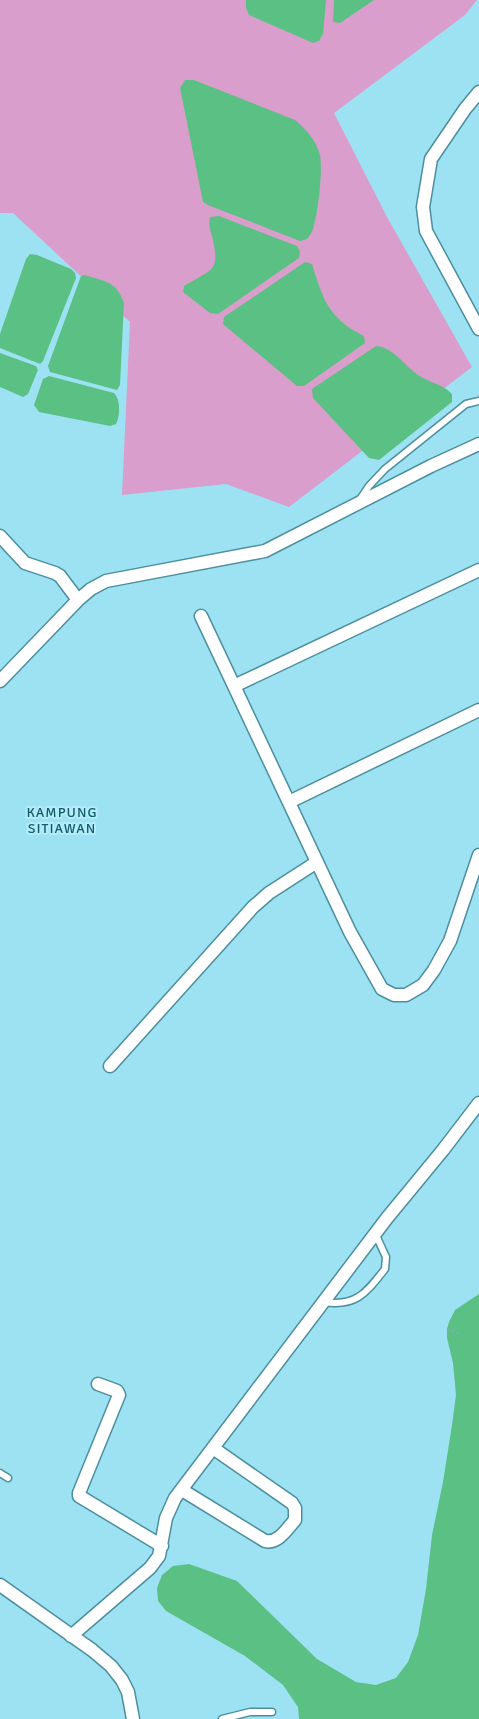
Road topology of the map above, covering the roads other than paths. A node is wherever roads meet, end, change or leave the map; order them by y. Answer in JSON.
{"nodes":[{"id":1,"x":479,"y":92,"type":"edge"},
{"id":2,"x":479,"y":329,"type":"edge"},
{"id":3,"x":479,"y":401,"type":"edge"},
{"id":4,"x":479,"y":444,"type":"edge"},
{"id":5,"x":358,"y":504,"type":"junction"},
{"id":6,"x":0,"y":536,"type":"edge"},
{"id":7,"x":479,"y":570,"type":"edge"},
{"id":8,"x":78,"y":600,"type":"junction"},
{"id":9,"x":201,"y":616,"type":"dead end"},
{"id":10,"x":0,"y":680,"type":"edge"},
{"id":11,"x":234,"y":686,"type":"junction"},
{"id":12,"x":479,"y":710,"type":"edge"},
{"id":13,"x":289,"y":802,"type":"junction"},
{"id":14,"x":479,"y":855,"type":"edge"},
{"id":15,"x":317,"y":862,"type":"junction"},
{"id":16,"x":110,"y":1066,"type":"dead end"},
{"id":17,"x":479,"y":1103,"type":"edge"},
{"id":18,"x":375,"y":1233,"type":"junction"},
{"id":19,"x":324,"y":1302,"type":"junction"},
{"id":20,"x":98,"y":1384,"type":"dead end"},
{"id":21,"x":213,"y":1448,"type":"junction"},
{"id":22,"x":0,"y":1473,"type":"edge"},
{"id":23,"x":8,"y":1478,"type":"dead end"},
{"id":24,"x":182,"y":1490,"type":"junction"},
{"id":25,"x":162,"y":1546,"type":"junction"},
{"id":26,"x":0,"y":1585,"type":"edge"},
{"id":27,"x":71,"y":1636,"type":"junction"},
{"id":28,"x":272,"y":1712,"type":"dead end"},
{"id":29,"x":133,"y":1719,"type":"edge"},
{"id":30,"x":222,"y":1719,"type":"edge"}],
"edges":[{"from":1,"to":2,"type":"street"},
{"from":3,"to":5,"type":"lane"},
{"from":4,"to":5,"type":"street"},
{"from":5,"to":8,"type":"street"},
{"from":6,"to":8,"type":"street"},
{"from":7,"to":11,"type":"street"},
{"from":8,"to":10,"type":"street"},
{"from":9,"to":11,"type":"street"},
{"from":11,"to":13,"type":"street"},
{"from":12,"to":13,"type":"street"},
{"from":13,"to":15,"type":"street"},
{"from":14,"to":15,"type":"street"},
{"from":15,"to":16,"type":"street"},
{"from":17,"to":18,"type":"street"},
{"from":18,"to":19,"type":"street"},
{"from":18,"to":19,"type":"lane"},
{"from":19,"to":21,"type":"street"},
{"from":20,"to":25,"type":"street"},
{"from":21,"to":24,"type":"street"},
{"from":21,"to":24,"type":"street"},
{"from":22,"to":23,"type":"lane"},
{"from":24,"to":25,"type":"street"},
{"from":25,"to":27,"type":"street"},
{"from":26,"to":27,"type":"street"},
{"from":27,"to":29,"type":"street"},
{"from":28,"to":30,"type":"lane"}]}
